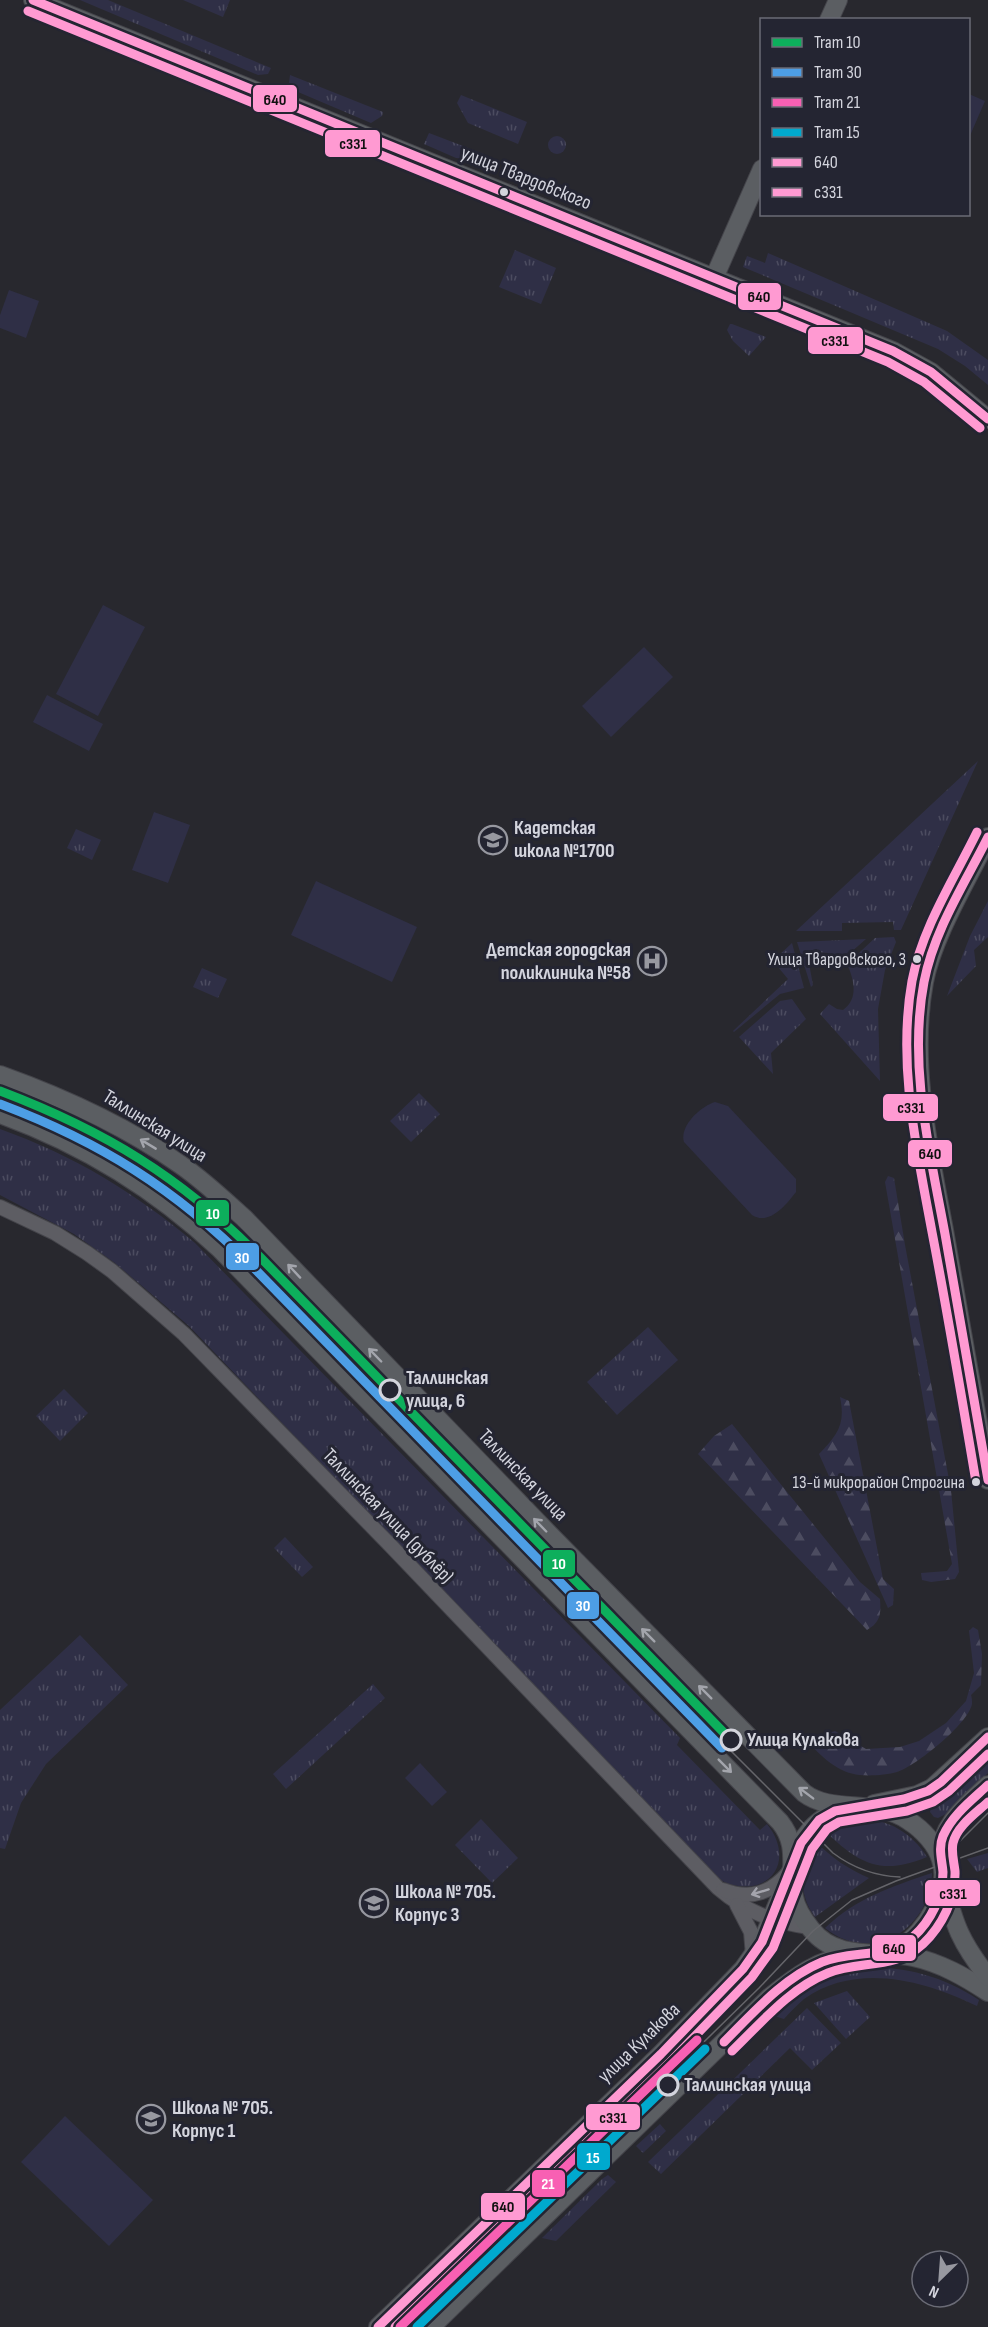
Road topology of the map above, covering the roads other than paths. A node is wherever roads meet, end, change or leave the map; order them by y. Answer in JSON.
{"nodes":[{"id":1,"x":33,"y":0,"type":"edge"},
{"id":2,"x":838,"y":0,"type":"edge"},
{"id":3,"x":830,"y":18,"type":"edge"},
{"id":4,"x":760,"y":174,"type":"edge"},
{"id":5,"x":714,"y":278,"type":"junction"},
{"id":6,"x":988,"y":419,"type":"edge"},
{"id":7,"x":988,"y":837,"type":"edge"},
{"id":8,"x":0,"y":1075,"type":"edge"},
{"id":9,"x":0,"y":1114,"type":"edge"},
{"id":10,"x":0,"y":1207,"type":"edge"},
{"id":11,"x":988,"y":1480,"type":"edge"},
{"id":12,"x":988,"y":1737,"type":"edge"},
{"id":13,"x":988,"y":1785,"type":"edge"},
{"id":14,"x":861,"y":1806,"type":"junction"},
{"id":15,"x":793,"y":1866,"type":"junction"},
{"id":16,"x":942,"y":1866,"type":"junction"},
{"id":17,"x":718,"y":1888,"type":"junction"},
{"id":18,"x":735,"y":1903,"type":"junction"},
{"id":19,"x":771,"y":1920,"type":"junction"},
{"id":20,"x":809,"y":1927,"type":"junction"},
{"id":21,"x":869,"y":1954,"type":"junction"},
{"id":22,"x":753,"y":1956,"type":"junction"},
{"id":23,"x":988,"y":1977,"type":"edge"},
{"id":24,"x":988,"y":1992,"type":"edge"},
{"id":25,"x":378,"y":2327,"type":"edge"},
{"id":26,"x":431,"y":2327,"type":"edge"}],
"edges":[{"from":1,"to":5,"type":"main road","name":"улица Твардовского"},
{"from":2,"to":3,"type":"main road"},
{"from":4,"to":5,"type":"main road"},
{"from":5,"to":6,"type":"main road","name":"улица Твардовского"},
{"from":7,"to":11,"type":"main road"},
{"from":14,"to":8,"type":"main road","name":"Таллинская улица","one_way":true},
{"from":9,"to":15,"type":"main road","name":"Таллинская улица","one_way":true},
{"from":10,"to":17,"type":"street","name":"Таллинская улица (дублёр)"},
{"from":12,"to":14,"type":"main road"},
{"from":13,"to":16,"type":"main road"},
{"from":14,"to":15,"type":"main road","name":"Таллинская улица"},
{"from":14,"to":16,"type":"main road","name":"Таллинская улица"},
{"from":15,"to":17,"type":"street","one_way":true},
{"from":15,"to":19,"type":"main road","name":"улица Кулакова"},
{"from":15,"to":20,"type":"main road","name":"Таллинская улица"},
{"from":16,"to":21,"type":"main road"},
{"from":16,"to":23,"type":"main road","name":"Таллинская улица"},
{"from":17,"to":18,"type":"street","name":"Таллинская улица (дублёр)"},
{"from":18,"to":19,"type":"street","name":"Таллинская улица (дублёр)"},
{"from":18,"to":22,"type":"street","name":"Таллинская улица (дублёр)"},
{"from":19,"to":20,"type":"street","name":"Таллинская улица (дублёр)"},
{"from":19,"to":22,"type":"main road","name":"улица Кулакова"},
{"from":20,"to":21,"type":"main road","name":"Таллинская улица"},
{"from":21,"to":24,"type":"main road","name":"Таллинская улица"},
{"from":21,"to":26,"type":"main road"},
{"from":22,"to":25,"type":"main road","name":"улица Кулакова"}]}
